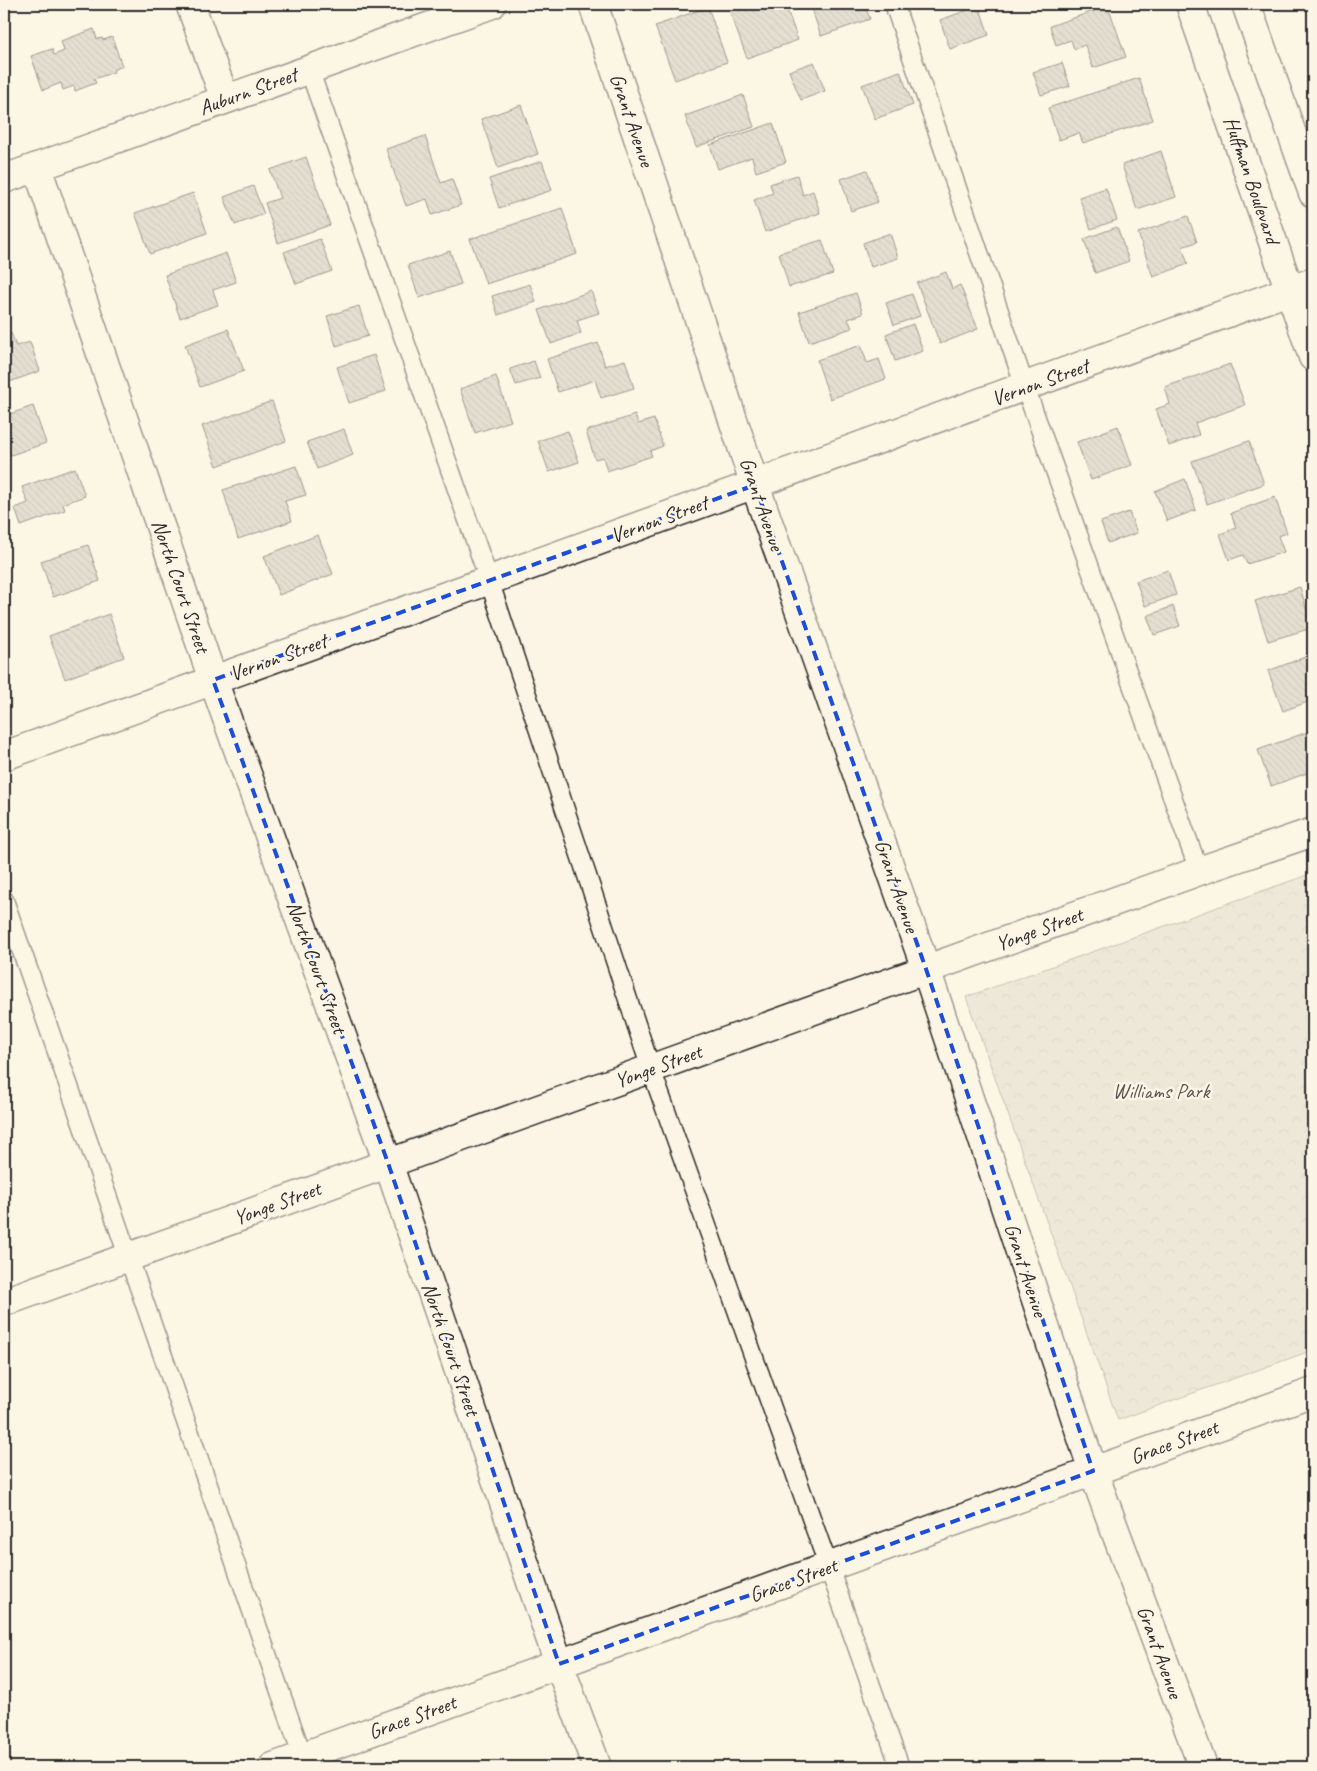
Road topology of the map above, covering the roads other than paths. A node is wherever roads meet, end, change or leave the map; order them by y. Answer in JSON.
{"nodes":[{"id":1,"x":190,"y":4,"type":"edge"},
{"id":2,"x":593,"y":4,"type":"edge"},
{"id":3,"x":894,"y":4,"type":"edge"},
{"id":4,"x":1190,"y":4,"type":"edge"},
{"id":5,"x":1246,"y":4,"type":"edge"},
{"id":6,"x":475,"y":7,"type":"edge"},
{"id":7,"x":309,"y":69,"type":"junction"},
{"id":8,"x":225,"y":99,"type":"junction"},
{"id":9,"x":36,"y":167,"type":"junction"},
{"id":10,"x":4,"y":179,"type":"edge"},
{"id":11,"x":1313,"y":193,"type":"edge"},
{"id":12,"x":1302,"y":286,"type":"edge"},
{"id":13,"x":1313,"y":357,"type":"edge"},
{"id":14,"x":1024,"y":387,"type":"junction"},
{"id":15,"x":755,"y":485,"type":"junction"},
{"id":16,"x":489,"y":580,"type":"junction"},
{"id":17,"x":213,"y":680,"type":"junction"},
{"id":18,"x":4,"y":756,"type":"edge"},
{"id":19,"x":1313,"y":832,"type":"edge"},
{"id":20,"x":1199,"y":871,"type":"junction"},
{"id":21,"x":4,"y":900,"type":"edge"},
{"id":22,"x":926,"y":969,"type":"junction"},
{"id":23,"x":651,"y":1069,"type":"junction"},
{"id":24,"x":388,"y":1163,"type":"junction"},
{"id":25,"x":128,"y":1257,"type":"junction"},
{"id":26,"x":4,"y":1302,"type":"edge"},
{"id":27,"x":1313,"y":1392,"type":"edge"},
{"id":28,"x":1093,"y":1471,"type":"junction"},
{"id":29,"x":829,"y":1566,"type":"junction"},
{"id":30,"x":559,"y":1664,"type":"junction"},
{"id":31,"x":304,"y":1762,"type":"edge"},
{"id":32,"x":272,"y":1767,"type":"edge"},
{"id":33,"x":597,"y":1767,"type":"edge"},
{"id":34,"x":900,"y":1767,"type":"edge"},
{"id":35,"x":1203,"y":1767,"type":"edge"}],
"edges":[{"from":1,"to":8,"type":"street"},
{"from":2,"to":15,"type":"street","name":"Grant Avenue"},
{"from":3,"to":14,"type":"lane"},
{"from":4,"to":12,"type":"street","name":"Huffman Boulevard"},
{"from":5,"to":11,"type":"street"},
{"from":6,"to":7,"type":"street","name":"Auburn Street"},
{"from":7,"to":8,"type":"street","name":"Auburn Street"},
{"from":7,"to":16,"type":"lane"},
{"from":8,"to":9,"type":"street","name":"Auburn Street"},
{"from":9,"to":10,"type":"street","name":"Auburn Street"},
{"from":9,"to":17,"type":"street","name":"North Court Street"},
{"from":12,"to":13,"type":"street","name":"Huffman Boulevard"},
{"from":12,"to":14,"type":"street","name":"Vernon Street"},
{"from":14,"to":15,"type":"street","name":"Vernon Street"},
{"from":14,"to":20,"type":"lane"},
{"from":15,"to":16,"type":"street","name":"Vernon Street"},
{"from":15,"to":22,"type":"street","name":"Grant Avenue"},
{"from":16,"to":17,"type":"street","name":"Vernon Street"},
{"from":16,"to":23,"type":"lane"},
{"from":17,"to":18,"type":"street","name":"Vernon Street"},
{"from":17,"to":24,"type":"street","name":"North Court Street"},
{"from":19,"to":20,"type":"street","name":"Yonge Street"},
{"from":20,"to":22,"type":"street","name":"Yonge Street"},
{"from":21,"to":25,"type":"lane"},
{"from":22,"to":23,"type":"street","name":"Yonge Street"},
{"from":22,"to":28,"type":"street","name":"Grant Avenue"},
{"from":23,"to":24,"type":"street","name":"Yonge Street"},
{"from":23,"to":29,"type":"lane"},
{"from":24,"to":25,"type":"street","name":"Yonge Street"},
{"from":24,"to":30,"type":"street","name":"North Court Street"},
{"from":25,"to":26,"type":"street","name":"Yonge Street"},
{"from":25,"to":31,"type":"lane"},
{"from":27,"to":28,"type":"street","name":"Grace Street"},
{"from":28,"to":29,"type":"street","name":"Grace Street"},
{"from":28,"to":35,"type":"street","name":"Grant Avenue"},
{"from":29,"to":30,"type":"street","name":"Grace Street"},
{"from":29,"to":34,"type":"lane"},
{"from":30,"to":31,"type":"street","name":"Grace Street"},
{"from":30,"to":33,"type":"street","name":"North Court Street"},
{"from":31,"to":32,"type":"street","name":"Grace Street"}]}
